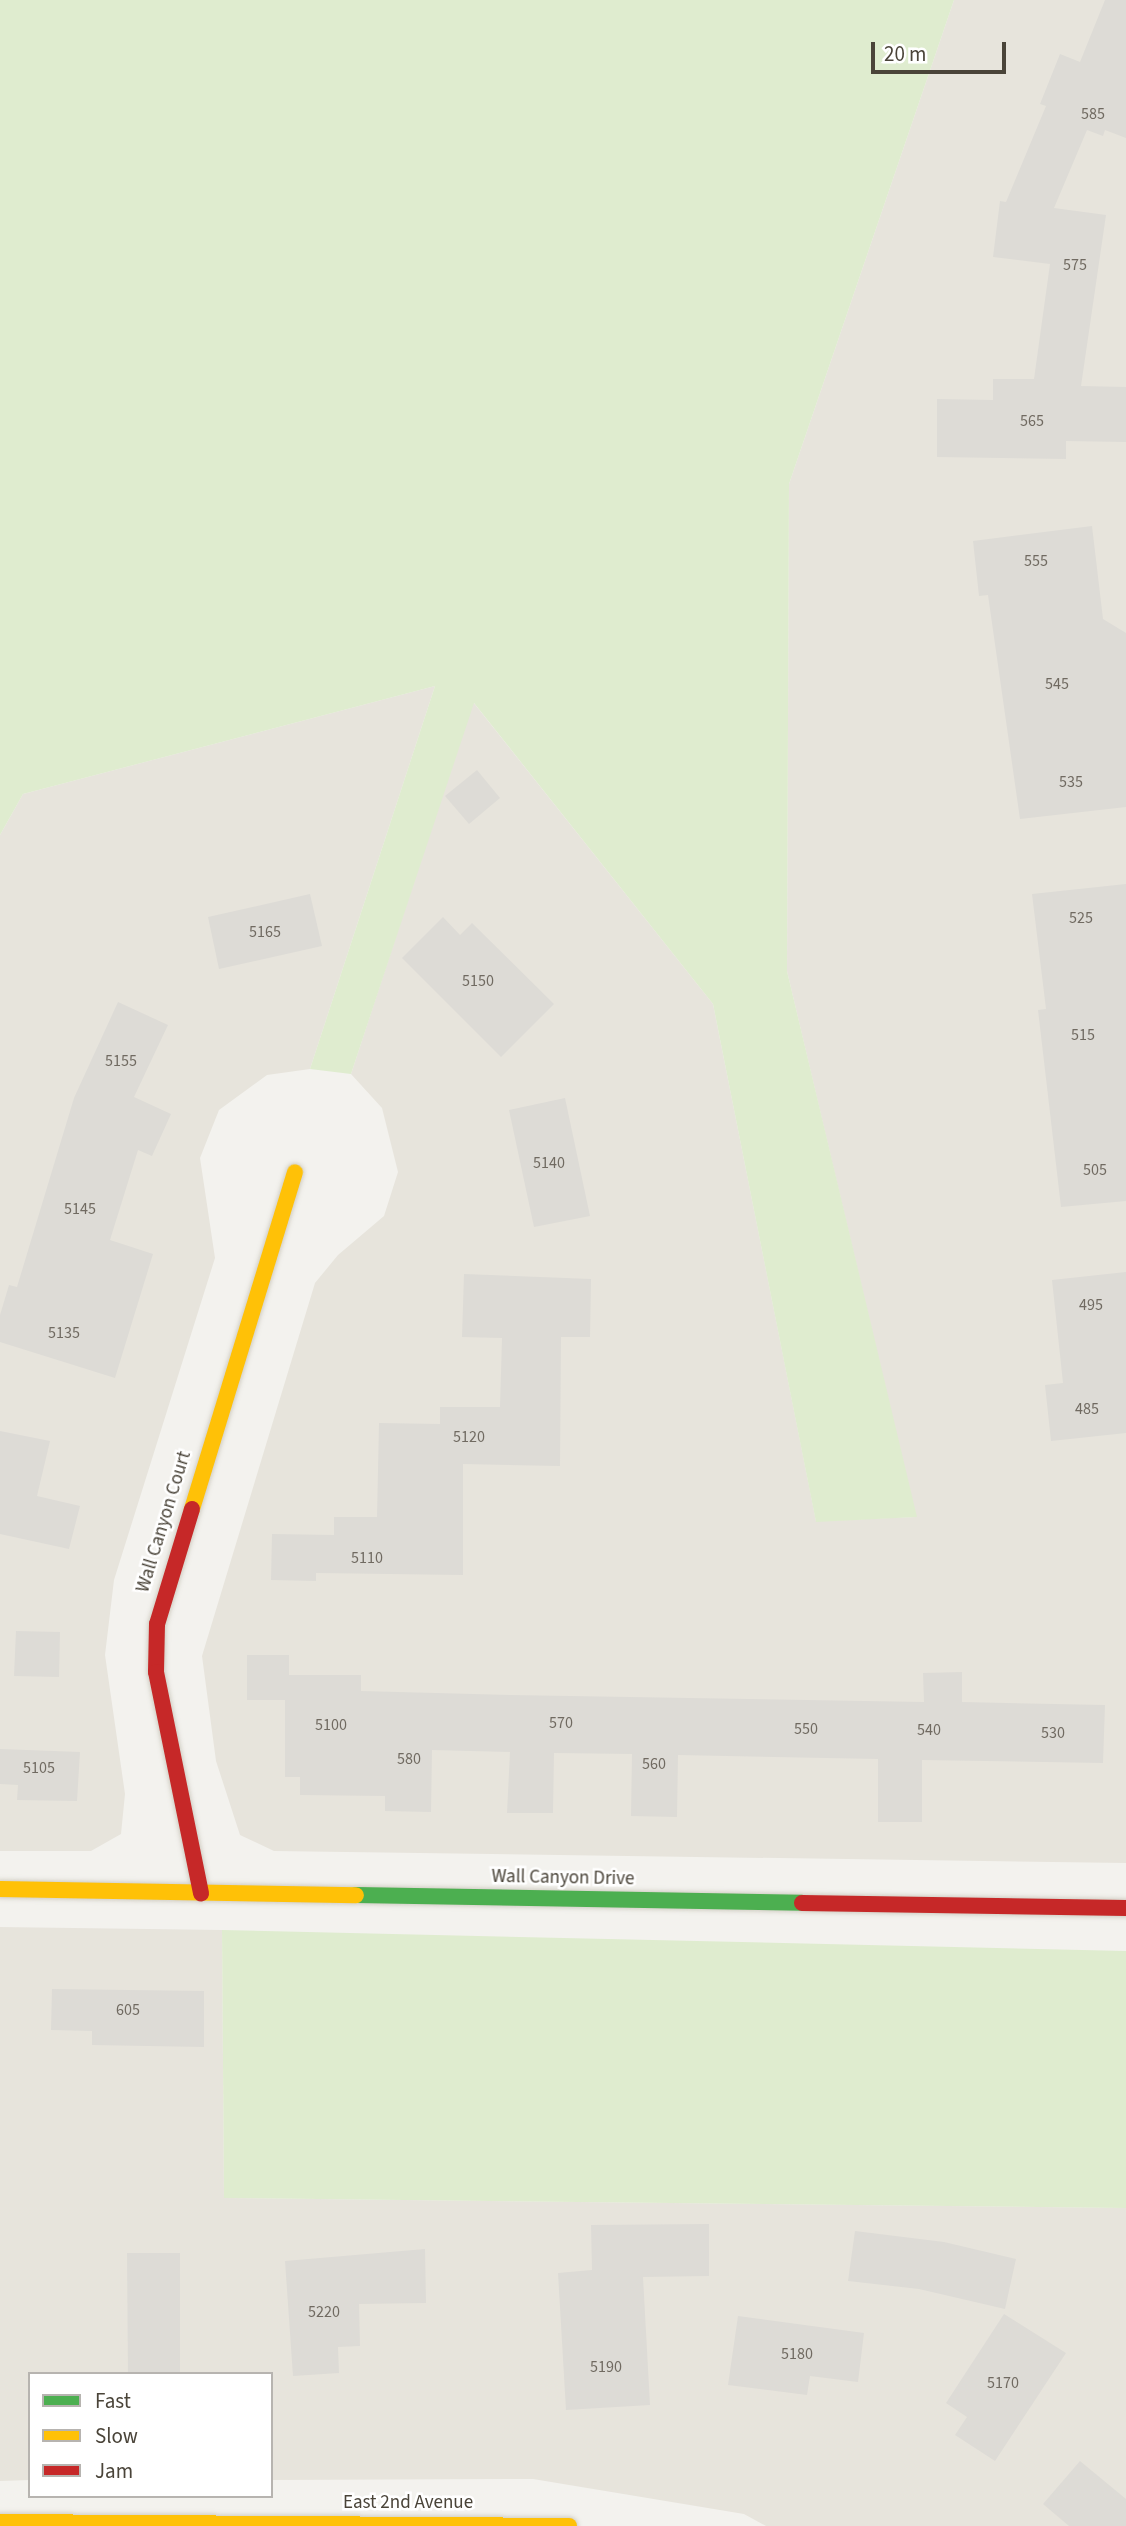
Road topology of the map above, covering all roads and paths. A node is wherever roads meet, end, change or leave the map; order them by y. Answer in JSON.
{"nodes":[{"id":1,"x":295,"y":1172,"type":"dead end"},
{"id":2,"x":0,"y":1889,"type":"edge"},
{"id":3,"x":201,"y":1893,"type":"junction"},
{"id":4,"x":1126,"y":1908,"type":"edge"},
{"id":5,"x":0,"y":2522,"type":"edge"},
{"id":6,"x":569,"y":2526,"type":"edge"}],
"edges":[{"from":1,"to":3,"type":"street","name":"Wall Canyon Court"},
{"from":2,"to":3,"type":"street","name":"Wall Canyon Drive"},
{"from":3,"to":4,"type":"street","name":"Wall Canyon Drive"},
{"from":5,"to":6,"type":"street","name":"East 2nd Avenue"}]}
